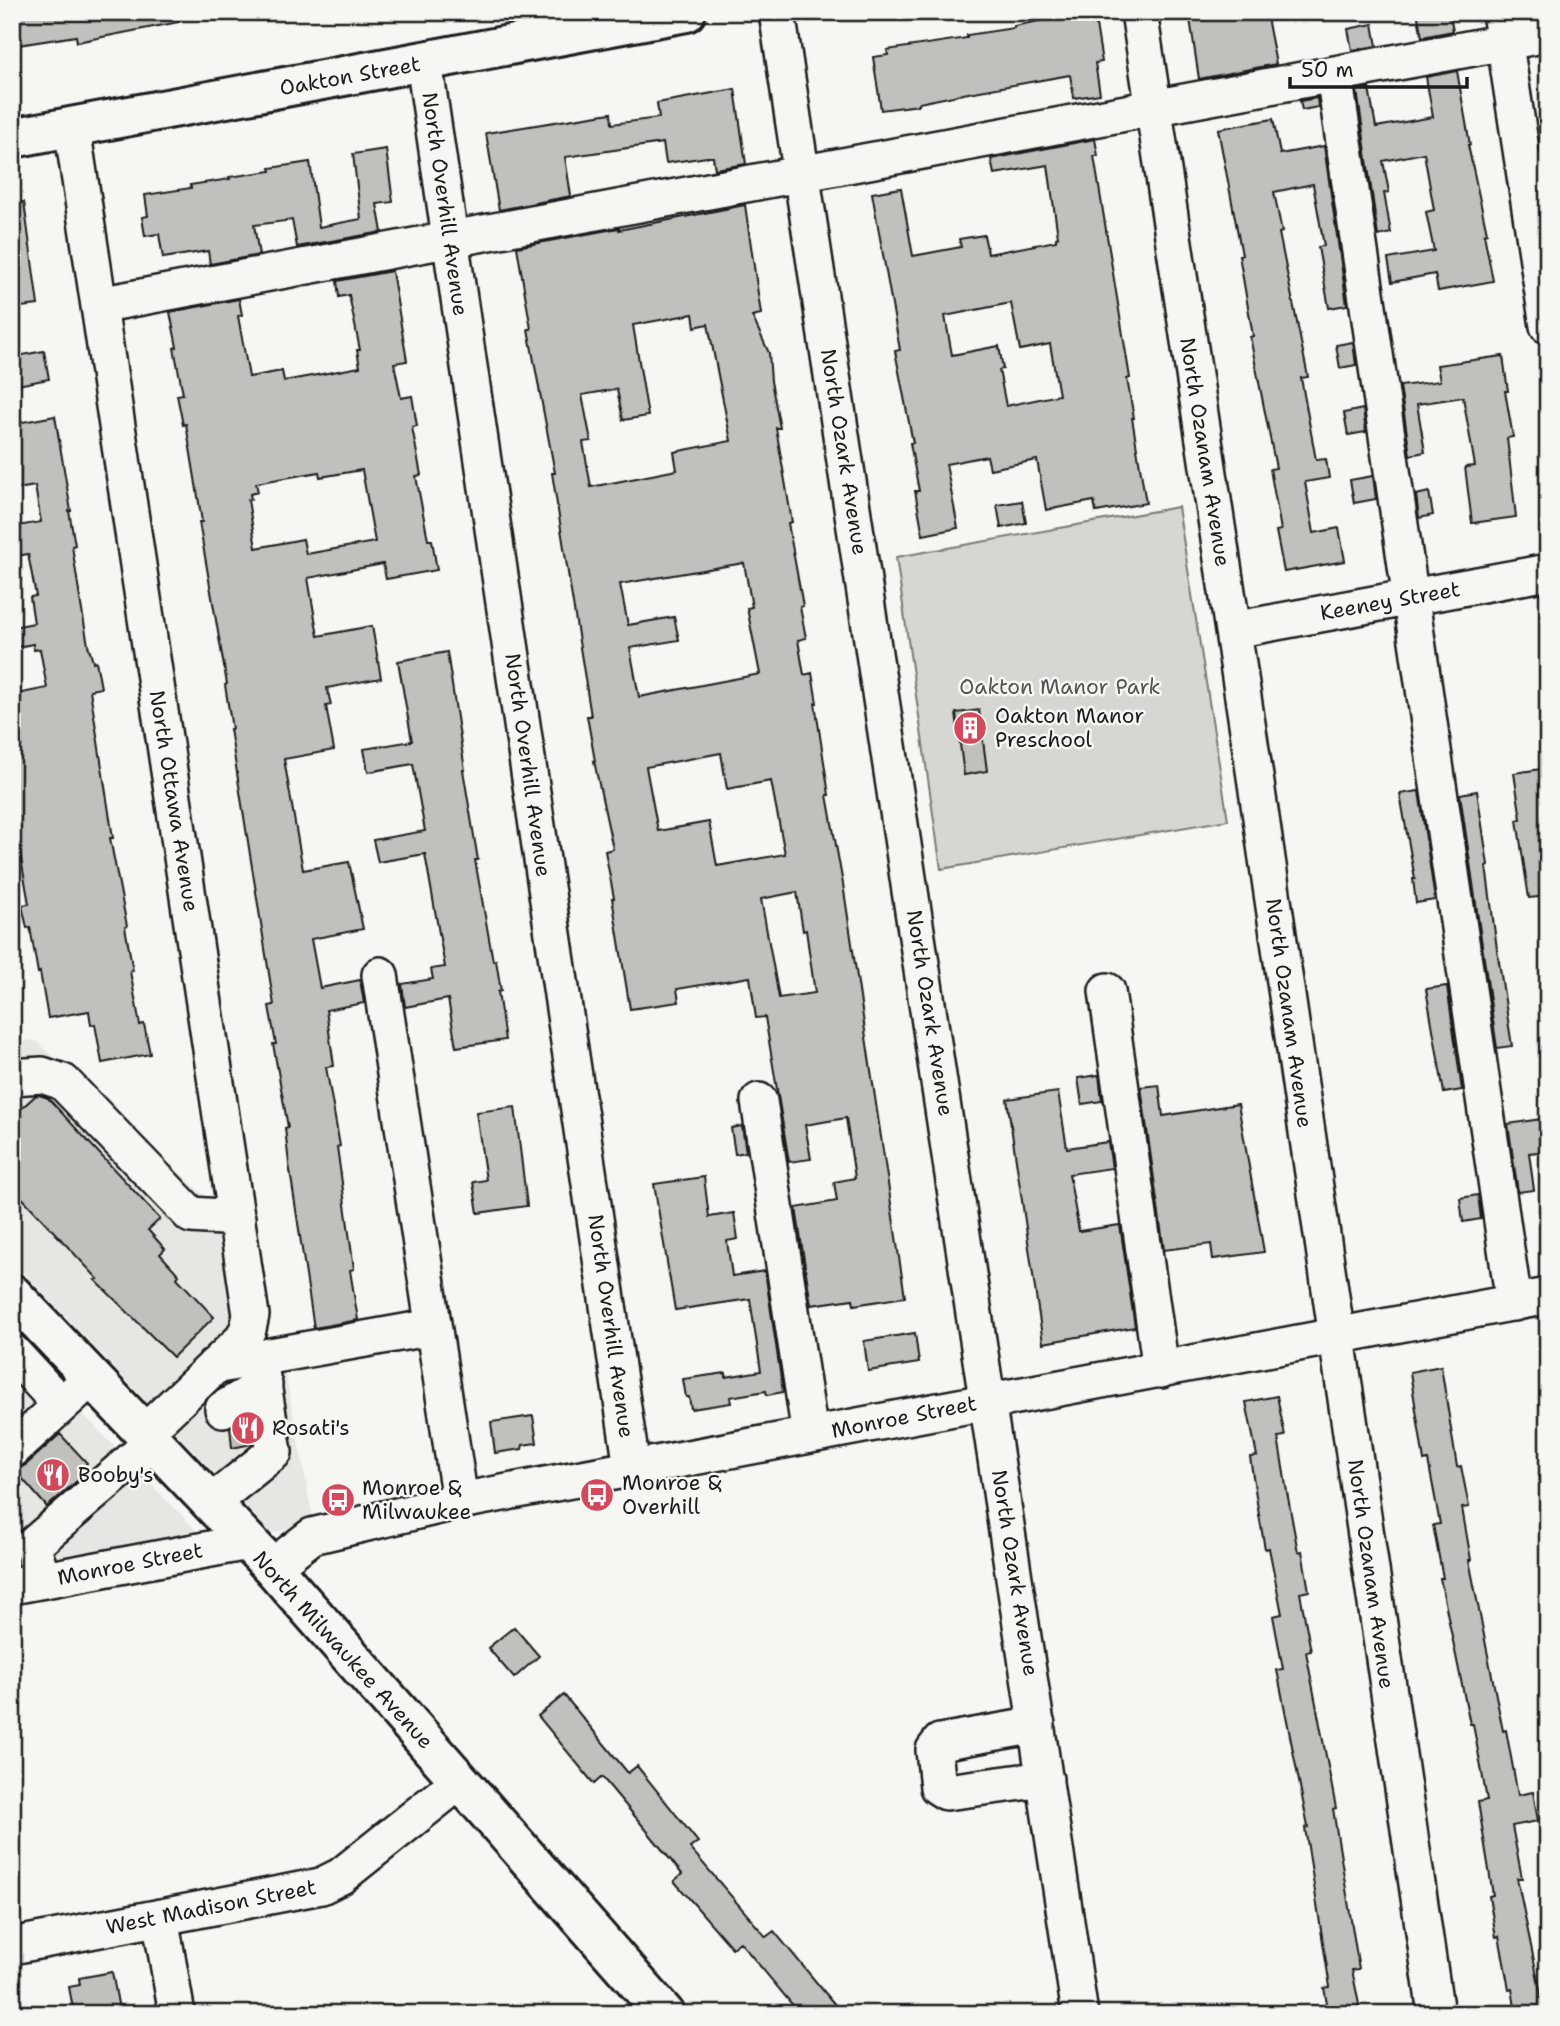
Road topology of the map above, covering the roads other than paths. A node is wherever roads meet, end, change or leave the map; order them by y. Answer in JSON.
{"nodes":[{"id":1,"x":687,"y":12,"type":"edge"},
{"id":2,"x":777,"y":12,"type":"edge"},
{"id":3,"x":1139,"y":12,"type":"edge"},
{"id":4,"x":1503,"y":27,"type":"edge"},
{"id":5,"x":1548,"y":34,"type":"edge"},
{"id":6,"x":424,"y":62,"type":"junction"},
{"id":7,"x":1334,"y":74,"type":"junction"},
{"id":8,"x":1153,"y":108,"type":"junction"},
{"id":9,"x":72,"y":127,"type":"junction"},
{"id":10,"x":12,"y":138,"type":"edge"},
{"id":11,"x":802,"y":173,"type":"junction"},
{"id":12,"x":451,"y":239,"type":"junction"},
{"id":13,"x":99,"y":305,"type":"junction"},
{"id":14,"x":1548,"y":326,"type":"edge"},
{"id":15,"x":1548,"y":572,"type":"edge"},
{"id":16,"x":1411,"y":597,"type":"junction"},
{"id":17,"x":1233,"y":630,"type":"junction"},
{"id":18,"x":380,"y":975,"type":"dead end"},
{"id":19,"x":1107,"y":991,"type":"dead end"},
{"id":20,"x":12,"y":1077,"type":"edge"},
{"id":21,"x":759,"y":1101,"type":"dead end"},
{"id":22,"x":237,"y":1218,"type":"junction"},
{"id":23,"x":12,"y":1294,"type":"edge"},
{"id":24,"x":1548,"y":1296,"type":"edge"},
{"id":25,"x":1514,"y":1303,"type":"junction"},
{"id":26,"x":433,"y":1327,"type":"junction"},
{"id":27,"x":1336,"y":1336,"type":"junction"},
{"id":28,"x":12,"y":1352,"type":"edge"},
{"id":29,"x":214,"y":1366,"type":"junction"},
{"id":30,"x":1161,"y":1370,"type":"junction"},
{"id":31,"x":262,"y":1372,"type":"junction"},
{"id":32,"x":91,"y":1378,"type":"junction"},
{"id":33,"x":989,"y":1401,"type":"junction"},
{"id":34,"x":61,"y":1405,"type":"junction"},
{"id":35,"x":223,"y":1409,"type":"dead end"},
{"id":36,"x":810,"y":1435,"type":"junction"},
{"id":37,"x":148,"y":1437,"type":"junction"},
{"id":38,"x":12,"y":1450,"type":"edge"},
{"id":39,"x":632,"y":1468,"type":"junction"},
{"id":40,"x":460,"y":1501,"type":"junction"},
{"id":41,"x":211,"y":1503,"type":"junction"},
{"id":42,"x":260,"y":1555,"type":"junction"},
{"id":43,"x":22,"y":1582,"type":"edge"},
{"id":44,"x":1037,"y":1725,"type":"junction"},
{"id":45,"x":1045,"y":1779,"type":"junction"},
{"id":46,"x":460,"y":1781,"type":"junction"},
{"id":47,"x":160,"y":1917,"type":"junction"},
{"id":48,"x":12,"y":1946,"type":"edge"},
{"id":49,"x":177,"y":2014,"type":"edge"},
{"id":50,"x":665,"y":2014,"type":"edge"},
{"id":51,"x":1080,"y":2014,"type":"edge"},
{"id":52,"x":1436,"y":2014,"type":"edge"}],
"edges":[{"from":1,"to":6,"type":"main road","name":"Oakton Street"},
{"from":2,"to":11,"type":"street","name":"North Ozark Avenue"},
{"from":3,"to":8,"type":"street","name":"North Ozanam Avenue"},
{"from":4,"to":5,"type":"street"},
{"from":4,"to":7,"type":"street"},
{"from":4,"to":14,"type":"street"},
{"from":6,"to":9,"type":"main road","name":"Oakton Street"},
{"from":6,"to":12,"type":"street","name":"North Overhill Avenue"},
{"from":7,"to":8,"type":"street"},
{"from":7,"to":16,"type":"street"},
{"from":8,"to":11,"type":"street"},
{"from":8,"to":17,"type":"street","name":"North Ozanam Avenue"},
{"from":9,"to":10,"type":"main road","name":"Oakton Street"},
{"from":9,"to":13,"type":"street","name":"North Ottawa Avenue"},
{"from":11,"to":12,"type":"street"},
{"from":11,"to":33,"type":"street","name":"North Ozark Avenue"},
{"from":12,"to":13,"type":"street"},
{"from":12,"to":39,"type":"street","name":"North Overhill Avenue"},
{"from":13,"to":22,"type":"street","name":"North Ottawa Avenue"},
{"from":15,"to":16,"type":"street","name":"Keeney Street"},
{"from":16,"to":17,"type":"street","name":"Keeney Street"},
{"from":16,"to":25,"type":"street"},
{"from":17,"to":27,"type":"street","name":"North Ozanam Avenue"},
{"from":18,"to":26,"type":"street"},
{"from":19,"to":30,"type":"street"},
{"from":20,"to":22,"type":"street"},
{"from":21,"to":36,"type":"street"},
{"from":22,"to":29,"type":"street","name":"North Ottawa Avenue"},
{"from":23,"to":32,"type":"main road","name":"North Milwaukee Avenue"},
{"from":24,"to":25,"type":"street","name":"Monroe Street"},
{"from":25,"to":27,"type":"street","name":"Monroe Street"},
{"from":26,"to":31,"type":"street"},
{"from":26,"to":40,"type":"street"},
{"from":27,"to":30,"type":"street","name":"Monroe Street"},
{"from":27,"to":52,"type":"street","name":"North Ozanam Avenue"},
{"from":28,"to":34,"type":"street"},
{"from":29,"to":31,"type":"street"},
{"from":29,"to":37,"type":"street","name":"North Ottawa Avenue"},
{"from":30,"to":33,"type":"street","name":"Monroe Street"},
{"from":31,"to":35,"type":"street"},
{"from":31,"to":41,"type":"street"},
{"from":32,"to":34,"type":"street"},
{"from":32,"to":37,"type":"main road","name":"North Milwaukee Avenue"},
{"from":33,"to":36,"type":"street","name":"Monroe Street"},
{"from":33,"to":44,"type":"street","name":"North Ozark Avenue"},
{"from":34,"to":38,"type":"street"},
{"from":36,"to":39,"type":"street","name":"Monroe Street"},
{"from":37,"to":41,"type":"main road","name":"North Milwaukee Avenue"},
{"from":37,"to":43,"type":"street","name":"North Ottawa Avenue"},
{"from":39,"to":40,"type":"street","name":"Monroe Street"},
{"from":40,"to":42,"type":"street","name":"Monroe Street"},
{"from":41,"to":42,"type":"main road","name":"North Milwaukee Avenue"},
{"from":42,"to":43,"type":"street","name":"Monroe Street"},
{"from":42,"to":46,"type":"main road","name":"North Milwaukee Avenue"},
{"from":44,"to":45,"type":"street","name":"North Ozark Avenue"},
{"from":44,"to":45,"type":"street"},
{"from":45,"to":51,"type":"street","name":"North Ozark Avenue"},
{"from":46,"to":47,"type":"street","name":"West Madison Street"},
{"from":46,"to":50,"type":"main road","name":"North Milwaukee Avenue"},
{"from":47,"to":48,"type":"street","name":"West Madison Street"},
{"from":47,"to":49,"type":"street"}]}
